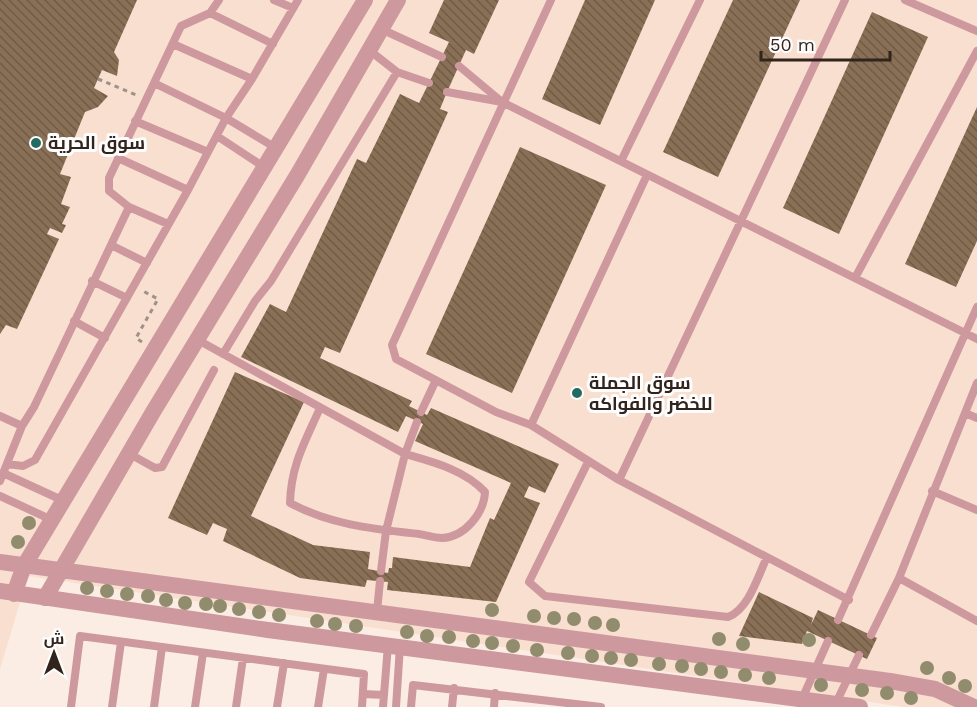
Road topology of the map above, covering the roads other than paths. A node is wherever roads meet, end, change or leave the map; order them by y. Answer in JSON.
{"nodes":[{"id":1,"x":219,"y":0,"type":"edge"},
{"id":2,"x":274,"y":0,"type":"edge"},
{"id":3,"x":364,"y":0,"type":"edge"},
{"id":4,"x":398,"y":0,"type":"edge"},
{"id":5,"x":551,"y":0,"type":"edge"},
{"id":6,"x":700,"y":0,"type":"edge"},
{"id":7,"x":845,"y":0,"type":"edge"},
{"id":8,"x":905,"y":0,"type":"edge"},
{"id":9,"x":296,"y":4,"type":"edge"},
{"id":10,"x":210,"y":13,"type":"junction"},
{"id":11,"x":354,"y":17,"type":"junction"},
{"id":12,"x":381,"y":29,"type":"junction"},
{"id":13,"x":977,"y":31,"type":"edge"},
{"id":14,"x":345,"y":34,"type":"junction"},
{"id":15,"x":173,"y":44,"type":"junction"},
{"id":16,"x":273,"y":44,"type":"junction"},
{"id":17,"x":369,"y":50,"type":"junction"},
{"id":18,"x":977,"y":51,"type":"edge"},
{"id":19,"x":442,"y":57,"type":"dead end"},
{"id":20,"x":459,"y":66,"type":"dead end"},
{"id":21,"x":397,"y":72,"type":"junction"},
{"id":22,"x":252,"y":80,"type":"junction"},
{"id":23,"x":154,"y":83,"type":"junction"},
{"id":24,"x":429,"y":83,"type":"dead end"},
{"id":25,"x":447,"y":92,"type":"dead end"},
{"id":26,"x":502,"y":102,"type":"junction"},
{"id":27,"x":226,"y":118,"type":"junction"},
{"id":28,"x":135,"y":122,"type":"junction"},
{"id":29,"x":217,"y":136,"type":"junction"},
{"id":30,"x":276,"y":148,"type":"junction"},
{"id":31,"x":208,"y":152,"type":"junction"},
{"id":32,"x":118,"y":158,"type":"junction"},
{"id":33,"x":621,"y":161,"type":"junction"},
{"id":34,"x":264,"y":167,"type":"junction"},
{"id":35,"x":647,"y":175,"type":"junction"},
{"id":36,"x":188,"y":190,"type":"junction"},
{"id":37,"x":129,"y":207,"type":"junction"},
{"id":38,"x":740,"y":223,"type":"junction"},
{"id":39,"x":168,"y":224,"type":"junction"},
{"id":40,"x":111,"y":245,"type":"junction"},
{"id":41,"x":147,"y":263,"type":"junction"},
{"id":42,"x":855,"y":278,"type":"junction"},
{"id":43,"x":92,"y":281,"type":"junction"},
{"id":44,"x":127,"y":298,"type":"junction"},
{"id":45,"x":977,"y":307,"type":"edge"},
{"id":46,"x":74,"y":321,"type":"junction"},
{"id":47,"x":964,"y":333,"type":"junction"},
{"id":48,"x":105,"y":338,"type":"junction"},
{"id":49,"x":196,"y":339,"type":"junction"},
{"id":50,"x":977,"y":339,"type":"edge"},
{"id":51,"x":223,"y":354,"type":"junction"},
{"id":52,"x":214,"y":370,"type":"dead end"},
{"id":53,"x":436,"y":380,"type":"junction"},
{"id":54,"x":977,"y":383,"type":"edge"},
{"id":55,"x":320,"y":408,"type":"junction"},
{"id":56,"x":421,"y":412,"type":"dead end"},
{"id":57,"x":965,"y":413,"type":"junction"},
{"id":58,"x":0,"y":416,"type":"edge"},
{"id":59,"x":977,"y":418,"type":"edge"},
{"id":60,"x":417,"y":422,"type":"dead end"},
{"id":61,"x":531,"y":425,"type":"junction"},
{"id":62,"x":22,"y":426,"type":"junction"},
{"id":63,"x":128,"y":453,"type":"junction"},
{"id":64,"x":405,"y":454,"type":"junction"},
{"id":65,"x":588,"y":462,"type":"junction"},
{"id":66,"x":3,"y":473,"type":"edge"},
{"id":67,"x":619,"y":480,"type":"junction"},
{"id":68,"x":932,"y":491,"type":"junction"},
{"id":69,"x":0,"y":496,"type":"edge"},
{"id":70,"x":64,"y":501,"type":"junction"},
{"id":71,"x":977,"y":510,"type":"edge"},
{"id":72,"x":52,"y":520,"type":"junction"},
{"id":73,"x":386,"y":531,"type":"junction"},
{"id":74,"x":767,"y":557,"type":"junction"},
{"id":75,"x":0,"y":562,"type":"edge"},
{"id":76,"x":24,"y":566,"type":"junction"},
{"id":77,"x":61,"y":571,"type":"junction"},
{"id":78,"x":381,"y":571,"type":"dead end"},
{"id":79,"x":899,"y":578,"type":"junction"},
{"id":80,"x":380,"y":581,"type":"dead end"},
{"id":81,"x":7,"y":592,"type":"edge"},
{"id":82,"x":45,"y":598,"type":"junction"},
{"id":83,"x":849,"y":600,"type":"junction"},
{"id":84,"x":377,"y":611,"type":"junction"},
{"id":85,"x":838,"y":620,"type":"dead end"},
{"id":86,"x":977,"y":621,"type":"edge"},
{"id":87,"x":871,"y":635,"type":"dead end"},
{"id":88,"x":828,"y":641,"type":"dead end"},
{"id":89,"x":121,"y":642,"type":"junction"},
{"id":90,"x":394,"y":645,"type":"junction"},
{"id":91,"x":162,"y":647,"type":"junction"},
{"id":92,"x":202,"y":652,"type":"junction"},
{"id":93,"x":859,"y":655,"type":"dead end"},
{"id":94,"x":243,"y":658,"type":"junction"},
{"id":95,"x":284,"y":663,"type":"junction"},
{"id":96,"x":324,"y":669,"type":"junction"},
{"id":97,"x":812,"y":672,"type":"junction"},
{"id":98,"x":848,"y":676,"type":"junction"},
{"id":99,"x":454,"y":688,"type":"junction"},
{"id":100,"x":495,"y":693,"type":"junction"},
{"id":101,"x":363,"y":694,"type":"junction"},
{"id":102,"x":397,"y":694,"type":"junction"},
{"id":103,"x":384,"y":695,"type":"junction"},
{"id":104,"x":412,"y":696,"type":"junction"},
{"id":105,"x":537,"y":703,"type":"edge"},
{"id":106,"x":818,"y":703,"type":"edge"},
{"id":107,"x":577,"y":705,"type":"edge"},
{"id":108,"x":71,"y":707,"type":"edge"},
{"id":109,"x":112,"y":707,"type":"edge"},
{"id":110,"x":154,"y":707,"type":"edge"},
{"id":111,"x":195,"y":707,"type":"edge"},
{"id":112,"x":236,"y":707,"type":"edge"},
{"id":113,"x":277,"y":707,"type":"edge"},
{"id":114,"x":318,"y":707,"type":"edge"},
{"id":115,"x":362,"y":707,"type":"edge"},
{"id":116,"x":383,"y":707,"type":"edge"},
{"id":117,"x":396,"y":707,"type":"edge"},
{"id":118,"x":411,"y":707,"type":"edge"},
{"id":119,"x":452,"y":707,"type":"edge"},
{"id":120,"x":494,"y":707,"type":"edge"},
{"id":121,"x":601,"y":707,"type":"edge"},
{"id":122,"x":860,"y":707,"type":"edge"},
{"id":123,"x":974,"y":707,"type":"edge"}],
"edges":[{"from":1,"to":10,"type":"lane"},
{"from":2,"to":9,"type":"lane"},
{"from":3,"to":11,"type":"street"},
{"from":4,"to":12,"type":"street"},
{"from":5,"to":26,"type":"lane"},
{"from":6,"to":33,"type":"lane"},
{"from":7,"to":38,"type":"lane"},
{"from":8,"to":13,"type":"lane"},
{"from":9,"to":16,"type":"lane"},
{"from":10,"to":15,"type":"lane"},
{"from":10,"to":16,"type":"lane"},
{"from":11,"to":12,"type":"street"},
{"from":11,"to":14,"type":"street"},
{"from":12,"to":17,"type":"street"},
{"from":12,"to":19,"type":"lane"},
{"from":14,"to":17,"type":"street"},
{"from":14,"to":30,"type":"street"},
{"from":15,"to":22,"type":"lane"},
{"from":15,"to":23,"type":"lane"},
{"from":16,"to":22,"type":"lane"},
{"from":17,"to":21,"type":"lane"},
{"from":17,"to":49,"type":"street"},
{"from":18,"to":42,"type":"lane"},
{"from":20,"to":26,"type":"lane"},
{"from":21,"to":24,"type":"lane"},
{"from":21,"to":51,"type":"lane"},
{"from":22,"to":27,"type":"lane"},
{"from":23,"to":27,"type":"lane"},
{"from":23,"to":28,"type":"lane"},
{"from":25,"to":26,"type":"lane"},
{"from":26,"to":33,"type":"lane"},
{"from":26,"to":53,"type":"lane"},
{"from":27,"to":29,"type":"lane"},
{"from":27,"to":30,"type":"lane"},
{"from":28,"to":31,"type":"lane"},
{"from":28,"to":32,"type":"lane"},
{"from":29,"to":31,"type":"lane"},
{"from":29,"to":34,"type":"lane"},
{"from":30,"to":34,"type":"street"},
{"from":31,"to":36,"type":"lane"},
{"from":32,"to":36,"type":"lane"},
{"from":32,"to":37,"type":"lane"},
{"from":33,"to":35,"type":"lane"},
{"from":34,"to":70,"type":"street"},
{"from":35,"to":38,"type":"lane"},
{"from":35,"to":61,"type":"lane"},
{"from":36,"to":39,"type":"lane"},
{"from":37,"to":39,"type":"lane"},
{"from":37,"to":40,"type":"lane"},
{"from":38,"to":42,"type":"lane"},
{"from":38,"to":67,"type":"lane"},
{"from":39,"to":41,"type":"lane"},
{"from":40,"to":41,"type":"lane"},
{"from":40,"to":43,"type":"lane"},
{"from":41,"to":44,"type":"lane"},
{"from":42,"to":47,"type":"lane"},
{"from":43,"to":44,"type":"lane"},
{"from":43,"to":46,"type":"lane"},
{"from":44,"to":48,"type":"lane"},
{"from":45,"to":47,"type":"lane"},
{"from":46,"to":48,"type":"lane"},
{"from":46,"to":62,"type":"lane"},
{"from":47,"to":50,"type":"lane"},
{"from":47,"to":83,"type":"lane"},
{"from":48,"to":66,"type":"lane"},
{"from":49,"to":51,"type":"lane"},
{"from":49,"to":63,"type":"street"},
{"from":51,"to":55,"type":"lane"},
{"from":52,"to":63,"type":"lane"},
{"from":53,"to":56,"type":"lane"},
{"from":53,"to":61,"type":"lane"},
{"from":54,"to":57,"type":"lane"},
{"from":55,"to":64,"type":"lane"},
{"from":55,"to":73,"type":"lane"},
{"from":57,"to":59,"type":"lane"},
{"from":57,"to":68,"type":"lane"},
{"from":58,"to":62,"type":"lane"},
{"from":60,"to":64,"type":"lane"},
{"from":61,"to":65,"type":"lane"},
{"from":62,"to":66,"type":"lane"},
{"from":63,"to":77,"type":"street"},
{"from":64,"to":73,"type":"lane"},
{"from":64,"to":73,"type":"lane"},
{"from":65,"to":67,"type":"lane"},
{"from":65,"to":74,"type":"lane"},
{"from":66,"to":70,"type":"lane"},
{"from":67,"to":74,"type":"lane"},
{"from":68,"to":71,"type":"lane"},
{"from":68,"to":79,"type":"lane"},
{"from":69,"to":72,"type":"lane"},
{"from":70,"to":72,"type":"street"},
{"from":72,"to":76,"type":"street"},
{"from":73,"to":78,"type":"lane"},
{"from":74,"to":83,"type":"lane"},
{"from":75,"to":76,"type":"street"},
{"from":76,"to":77,"type":"street"},
{"from":76,"to":81,"type":"street"},
{"from":77,"to":82,"type":"street"},
{"from":77,"to":84,"type":"street"},
{"from":79,"to":86,"type":"lane"},
{"from":79,"to":87,"type":"lane"},
{"from":80,"to":84,"type":"lane"},
{"from":81,"to":82,"type":"street"},
{"from":82,"to":90,"type":"street"},
{"from":83,"to":85,"type":"lane"},
{"from":84,"to":97,"type":"street"},
{"from":88,"to":97,"type":"lane"},
{"from":89,"to":91,"type":"lane"},
{"from":89,"to":108,"type":"lane"},
{"from":89,"to":109,"type":"lane"},
{"from":90,"to":102,"type":"lane"},
{"from":90,"to":103,"type":"lane"},
{"from":90,"to":106,"type":"street"},
{"from":91,"to":92,"type":"lane"},
{"from":91,"to":110,"type":"lane"},
{"from":92,"to":94,"type":"lane"},
{"from":92,"to":111,"type":"lane"},
{"from":93,"to":98,"type":"lane"},
{"from":94,"to":95,"type":"lane"},
{"from":94,"to":112,"type":"lane"},
{"from":95,"to":96,"type":"lane"},
{"from":95,"to":113,"type":"lane"},
{"from":96,"to":101,"type":"lane"},
{"from":96,"to":114,"type":"lane"},
{"from":97,"to":98,"type":"street"},
{"from":97,"to":106,"type":"lane"},
{"from":98,"to":106,"type":"lane"},
{"from":98,"to":123,"type":"street"},
{"from":99,"to":100,"type":"lane"},
{"from":99,"to":104,"type":"lane"},
{"from":99,"to":119,"type":"lane"},
{"from":100,"to":105,"type":"lane"},
{"from":100,"to":120,"type":"lane"},
{"from":101,"to":103,"type":"lane"},
{"from":101,"to":115,"type":"lane"},
{"from":102,"to":104,"type":"lane"},
{"from":102,"to":117,"type":"lane"},
{"from":103,"to":116,"type":"lane"},
{"from":104,"to":118,"type":"lane"},
{"from":105,"to":107,"type":"lane"},
{"from":106,"to":122,"type":"street"},
{"from":107,"to":121,"type":"lane"}]}
